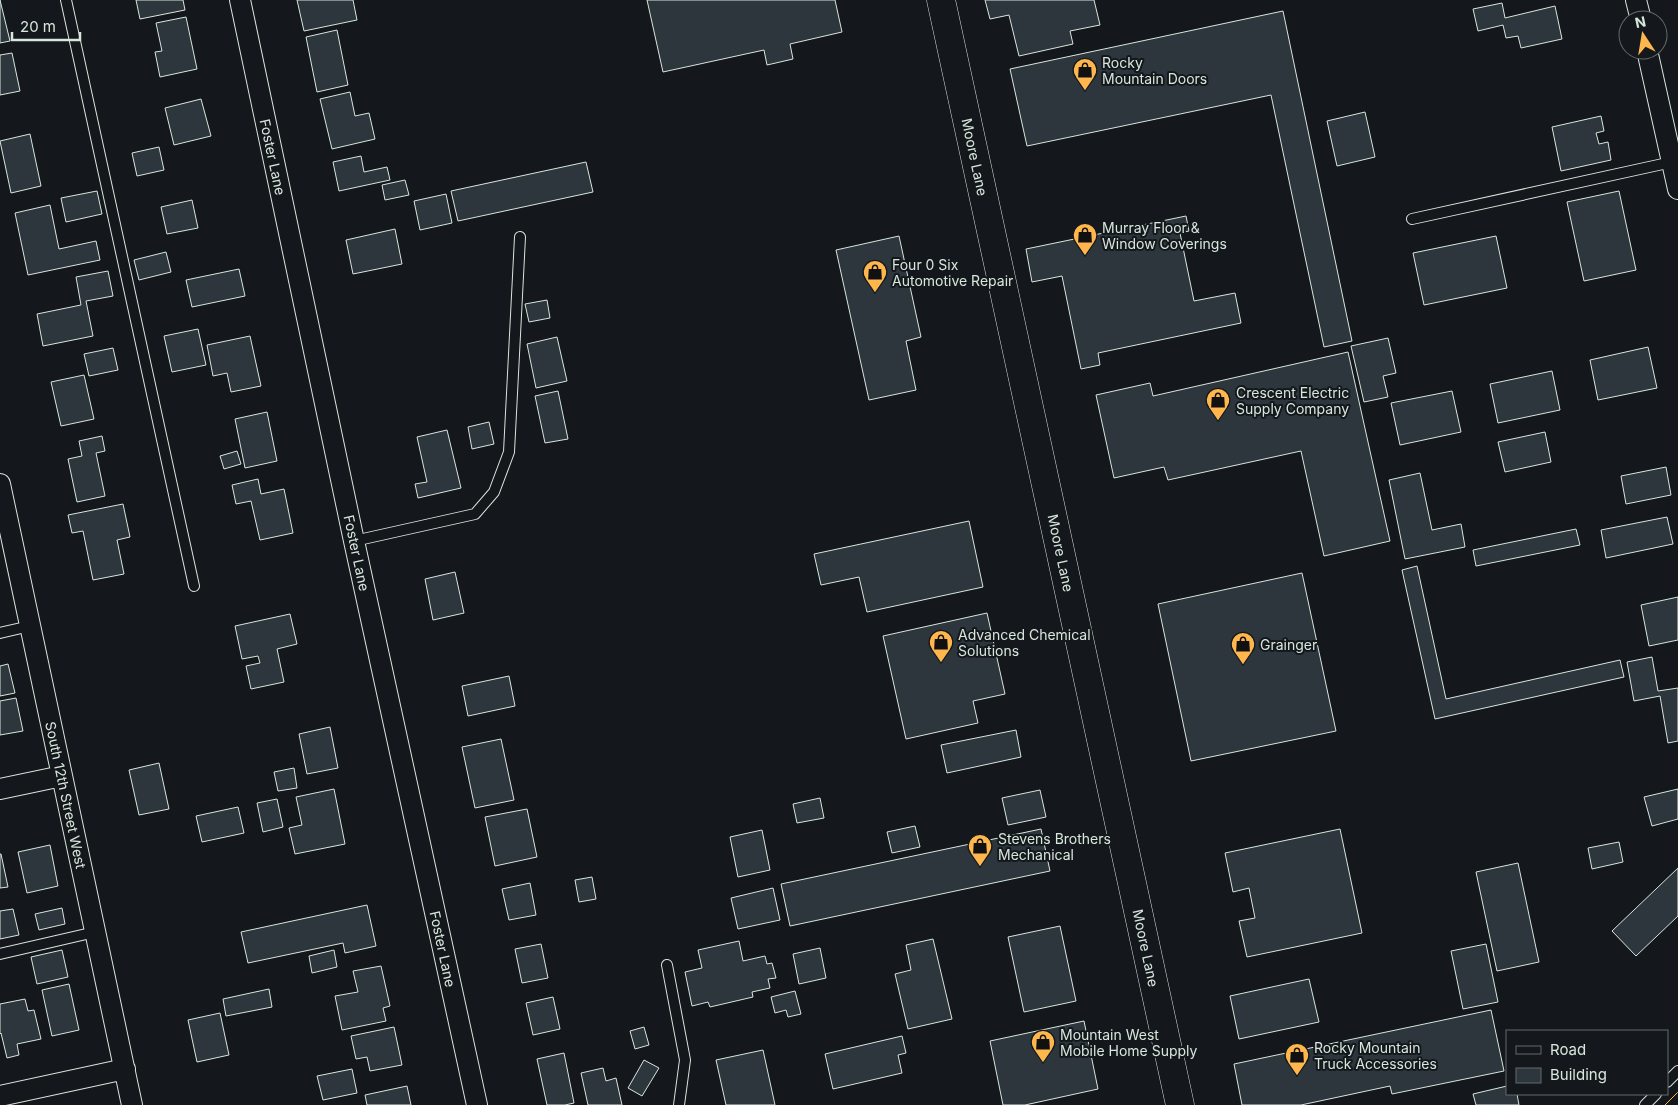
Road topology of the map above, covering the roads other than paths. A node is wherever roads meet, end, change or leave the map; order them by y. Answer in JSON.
{"nodes":[{"id":1,"x":66,"y":0,"type":"edge"},
{"id":2,"x":240,"y":0,"type":"edge"},
{"id":3,"x":941,"y":0,"type":"edge"},
{"id":4,"x":1649,"y":60,"type":"edge"},
{"id":5,"x":1672,"y":162,"type":"junction"},
{"id":6,"x":1678,"y":189,"type":"edge"},
{"id":7,"x":1412,"y":219,"type":"dead end"},
{"id":8,"x":520,"y":237,"type":"dead end"},
{"id":9,"x":0,"y":484,"type":"edge"},
{"id":10,"x":354,"y":541,"type":"junction"},
{"id":11,"x":194,"y":586,"type":"dead end"},
{"id":12,"x":30,"y":626,"type":"junction"},
{"id":13,"x":0,"y":633,"type":"edge"},
{"id":14,"x":62,"y":776,"type":"junction"},
{"id":15,"x":0,"y":789,"type":"edge"},
{"id":16,"x":95,"y":932,"type":"junction"},
{"id":17,"x":0,"y":954,"type":"edge"},
{"id":18,"x":667,"y":965,"type":"dead end"},
{"id":19,"x":124,"y":1069,"type":"junction"},
{"id":20,"x":1678,"y":1070,"type":"edge"},
{"id":21,"x":1668,"y":1081,"type":"edge"},
{"id":22,"x":1655,"y":1095,"type":"edge"},
{"id":23,"x":0,"y":1096,"type":"edge"},
{"id":24,"x":132,"y":1105,"type":"edge"},
{"id":25,"x":477,"y":1105,"type":"edge"},
{"id":26,"x":679,"y":1105,"type":"edge"},
{"id":27,"x":1180,"y":1105,"type":"edge"},
{"id":28,"x":1646,"y":1105,"type":"edge"}],
"edges":[{"from":1,"to":11,"type":"lane"},
{"from":2,"to":10,"type":"street","name":"Foster Lane"},
{"from":3,"to":27,"type":"street","name":"Moore Lane"},
{"from":4,"to":5,"type":"street"},
{"from":5,"to":6,"type":"street"},
{"from":5,"to":7,"type":"lane"},
{"from":8,"to":10,"type":"lane"},
{"from":9,"to":12,"type":"street","name":"South 12th Street West"},
{"from":10,"to":25,"type":"street","name":"Foster Lane"},
{"from":12,"to":13,"type":"lane"},
{"from":12,"to":14,"type":"street","name":"South 12th Street West"},
{"from":14,"to":15,"type":"street"},
{"from":14,"to":16,"type":"street","name":"South 12th Street West"},
{"from":16,"to":17,"type":"lane"},
{"from":16,"to":19,"type":"street","name":"South 12th Street West"},
{"from":18,"to":26,"type":"lane"},
{"from":19,"to":23,"type":"street"},
{"from":19,"to":24,"type":"street","name":"South 12th Street West"},
{"from":20,"to":21,"type":"lane"},
{"from":22,"to":28,"type":"lane"}]}
